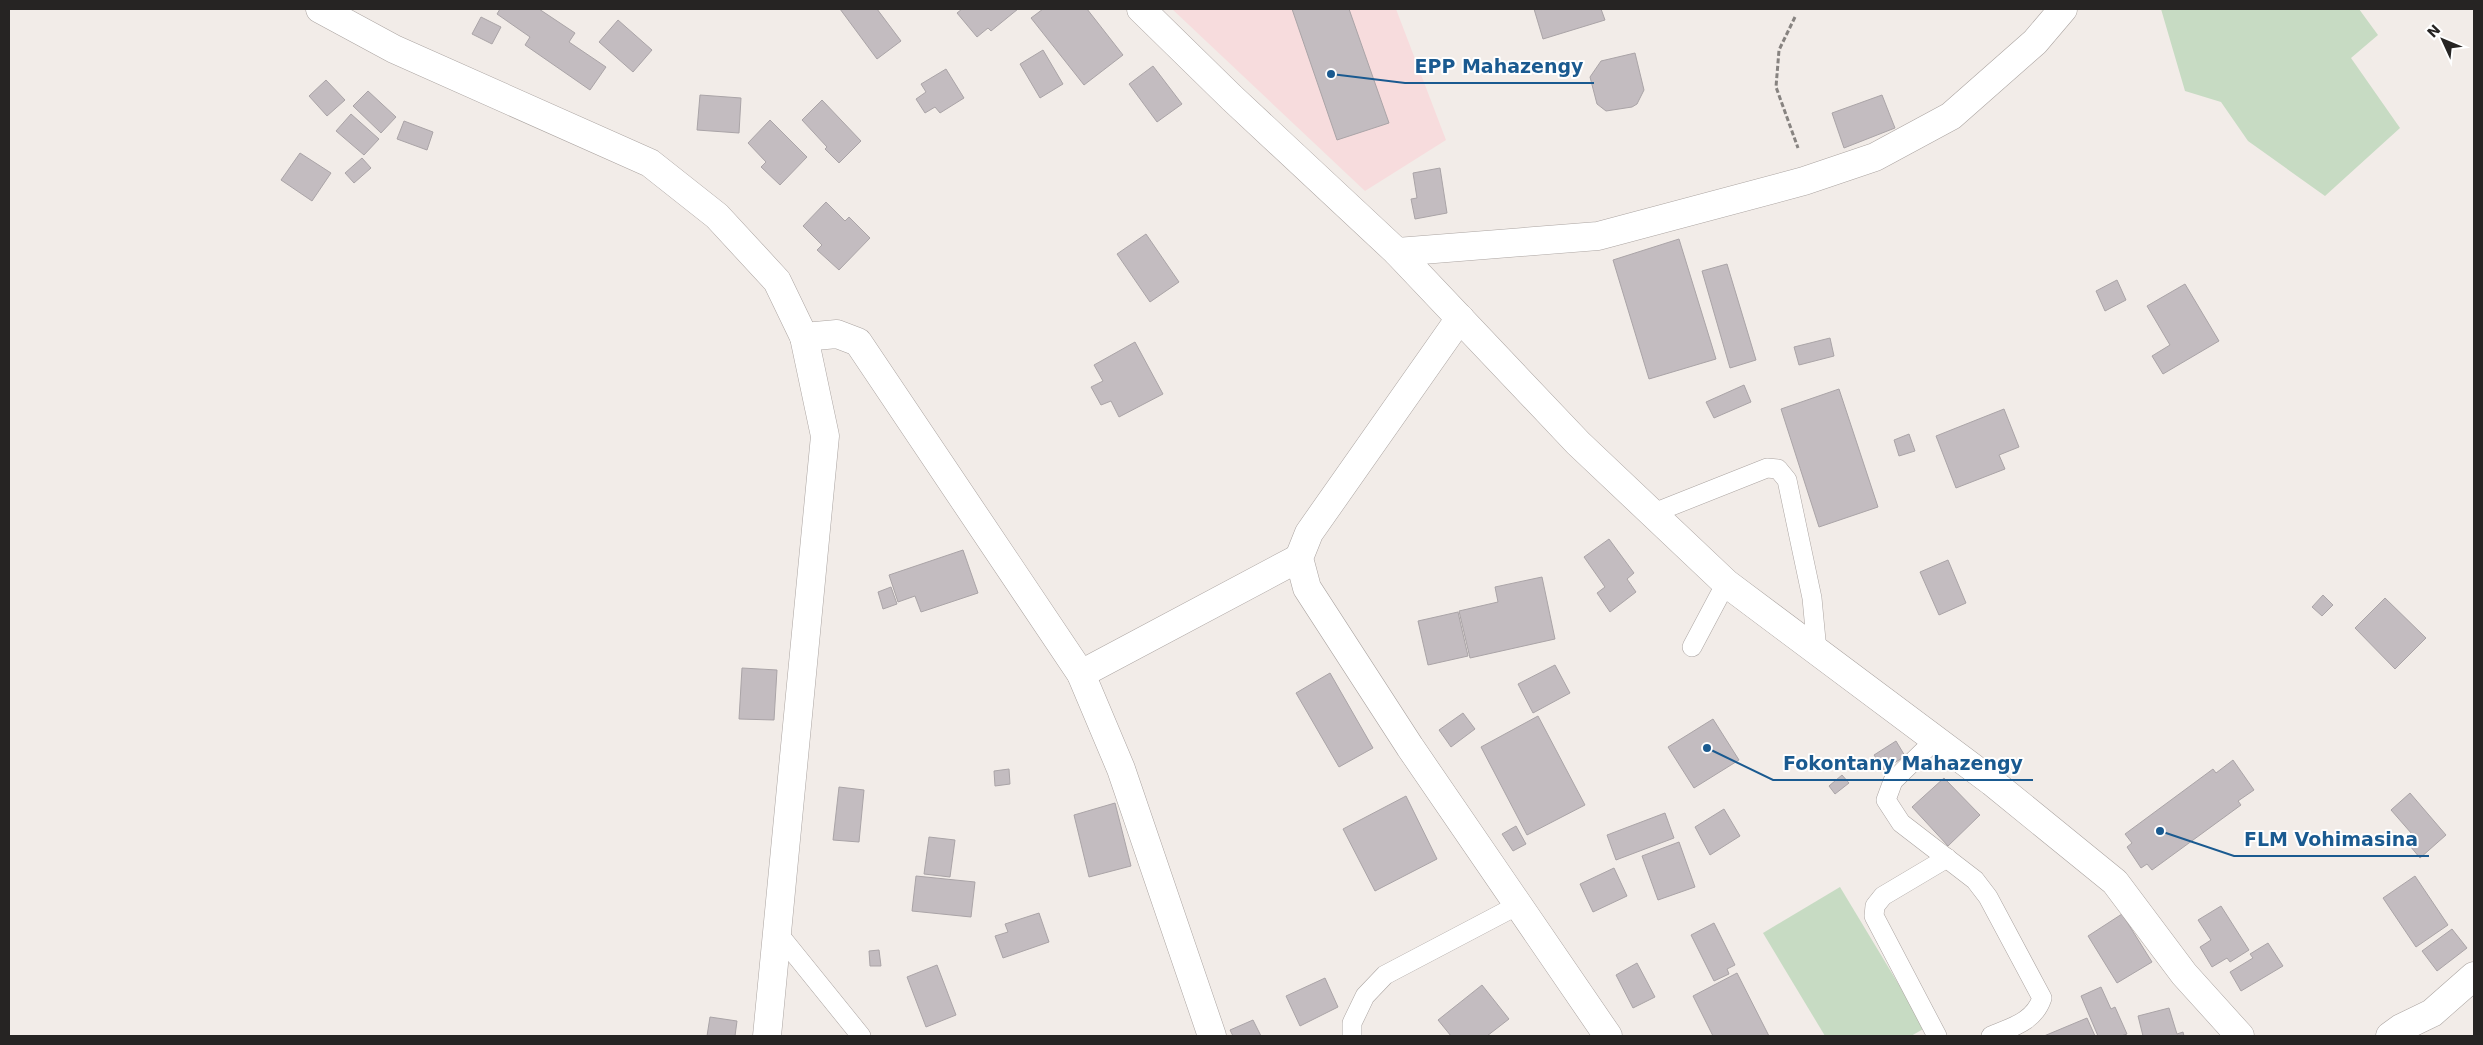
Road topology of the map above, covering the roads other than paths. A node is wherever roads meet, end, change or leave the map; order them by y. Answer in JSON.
{"nodes":[{"id":1,"x":320,"y":9,"type":"edge"},
{"id":2,"x":1141,"y":9,"type":"edge"},
{"id":3,"x":2063,"y":9,"type":"edge"},
{"id":4,"x":1397,"y":252,"type":"junction"},
{"id":5,"x":1460,"y":318,"type":"junction"},
{"id":6,"x":804,"y":337,"type":"junction"},
{"id":7,"x":1651,"y":514,"type":"junction"},
{"id":8,"x":1299,"y":558,"type":"junction"},
{"id":9,"x":1726,"y":582,"type":"junction"},
{"id":10,"x":1692,"y":647,"type":"dead end"},
{"id":11,"x":1817,"y":650,"type":"junction"},
{"id":12,"x":1081,"y":674,"type":"junction"},
{"id":13,"x":1935,"y":740,"type":"junction"},
{"id":14,"x":1947,"y":858,"type":"junction"},
{"id":15,"x":1520,"y":904,"type":"junction"},
{"id":16,"x":777,"y":932,"type":"junction"},
{"id":17,"x":2474,"y":976,"type":"edge"},
{"id":18,"x":767,"y":1036,"type":"edge"},
{"id":19,"x":861,"y":1036,"type":"edge"},
{"id":20,"x":1212,"y":1036,"type":"edge"},
{"id":21,"x":1352,"y":1036,"type":"edge"},
{"id":22,"x":1608,"y":1036,"type":"edge"},
{"id":23,"x":1937,"y":1036,"type":"edge"},
{"id":24,"x":1991,"y":1036,"type":"edge"},
{"id":25,"x":2240,"y":1036,"type":"edge"},
{"id":26,"x":2390,"y":1036,"type":"edge"}],
"edges":[{"from":1,"to":6,"type":"street"},
{"from":2,"to":4,"type":"street"},
{"from":3,"to":4,"type":"street"},
{"from":4,"to":5,"type":"street"},
{"from":5,"to":7,"type":"street"},
{"from":5,"to":8,"type":"street"},
{"from":6,"to":12,"type":"street"},
{"from":6,"to":16,"type":"street"},
{"from":7,"to":9,"type":"street"},
{"from":7,"to":11,"type":"lane"},
{"from":8,"to":12,"type":"street"},
{"from":8,"to":15,"type":"street"},
{"from":9,"to":10,"type":"lane"},
{"from":9,"to":11,"type":"street"},
{"from":11,"to":13,"type":"street"},
{"from":12,"to":20,"type":"street"},
{"from":13,"to":14,"type":"lane"},
{"from":13,"to":25,"type":"street"},
{"from":14,"to":23,"type":"lane"},
{"from":14,"to":24,"type":"lane"},
{"from":15,"to":21,"type":"lane"},
{"from":15,"to":22,"type":"street"},
{"from":16,"to":18,"type":"street"},
{"from":16,"to":19,"type":"lane"},
{"from":17,"to":26,"type":"street"}]}
